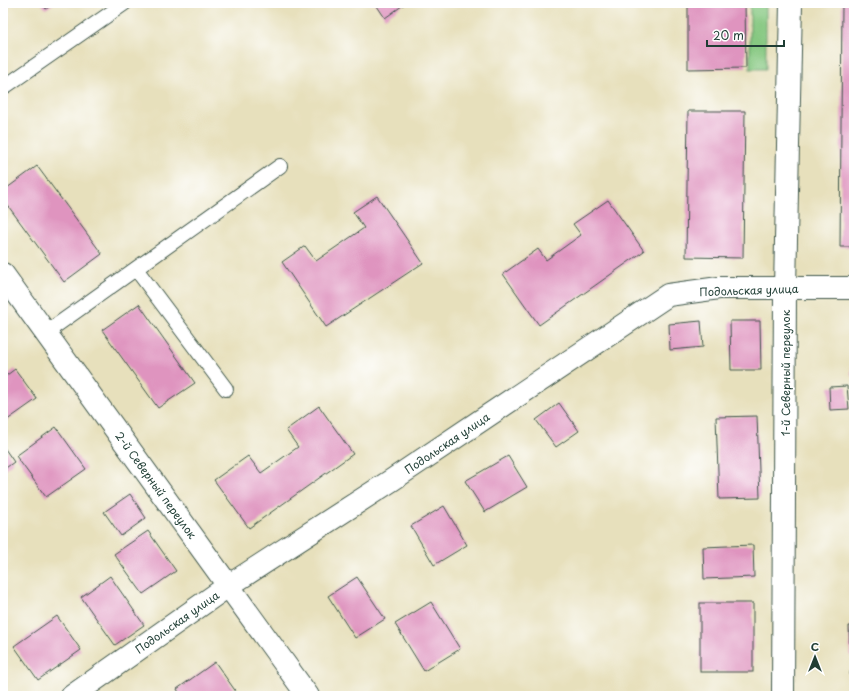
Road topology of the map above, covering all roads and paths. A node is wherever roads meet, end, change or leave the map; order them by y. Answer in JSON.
{"nodes":[{"id":1,"x":125,"y":3,"type":"edge"},
{"id":2,"x":791,"y":3,"type":"edge"},
{"id":3,"x":3,"y":88,"type":"edge"},
{"id":4,"x":280,"y":166,"type":"dead end"},
{"id":5,"x":136,"y":269,"type":"junction"},
{"id":6,"x":3,"y":274,"type":"edge"},
{"id":7,"x":785,"y":288,"type":"junction"},
{"id":8,"x":854,"y":288,"type":"edge"},
{"id":9,"x":47,"y":332,"type":"junction"},
{"id":10,"x":226,"y":389,"type":"dead end"},
{"id":11,"x":228,"y":586,"type":"junction"},
{"id":12,"x":72,"y":696,"type":"edge"},
{"id":13,"x":308,"y":696,"type":"edge"},
{"id":14,"x":783,"y":696,"type":"edge"}],
"edges":[{"from":1,"to":3,"type":"lane"},
{"from":2,"to":7,"type":"street","name":"1-й Северный переулок"},
{"from":4,"to":5,"type":"lane"},
{"from":5,"to":9,"type":"lane"},
{"from":5,"to":10,"type":"lane"},
{"from":6,"to":9,"type":"street","name":"2-й Северный переулок"},
{"from":7,"to":8,"type":"street","name":"Подольская улица"},
{"from":7,"to":11,"type":"street","name":"Подольская улица"},
{"from":7,"to":14,"type":"street","name":"1-й Северный переулок"},
{"from":9,"to":11,"type":"street","name":"2-й Северный переулок"},
{"from":11,"to":12,"type":"street","name":"Подольская улица"},
{"from":11,"to":13,"type":"street","name":"2-й Северный переулок"}]}
